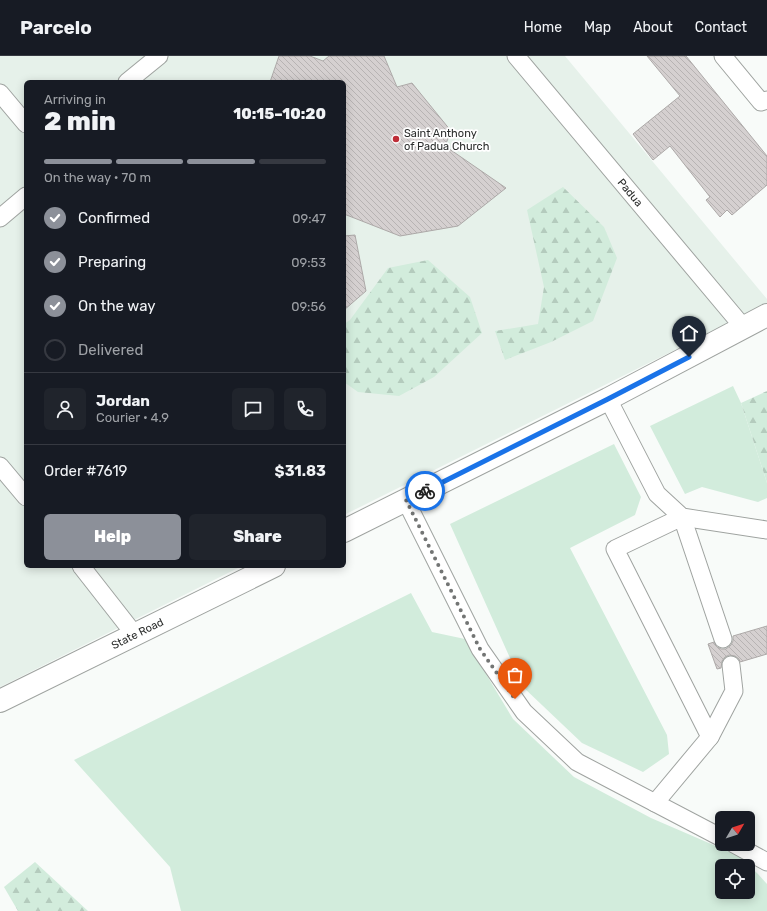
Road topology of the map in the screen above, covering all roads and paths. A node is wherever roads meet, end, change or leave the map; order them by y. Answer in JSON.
{"nodes":[{"id":1,"x":159,"y":56,"type":"edge"},
{"id":2,"x":516,"y":56,"type":"edge"},
{"id":3,"x":723,"y":56,"type":"edge"},
{"id":4,"x":129,"y":80,"type":"edge"},
{"id":5,"x":0,"y":93,"type":"edge"},
{"id":6,"x":767,"y":100,"type":"edge"},
{"id":7,"x":24,"y":122,"type":"edge"},
{"id":8,"x":24,"y":198,"type":"edge"},
{"id":9,"x":0,"y":218,"type":"edge"},
{"id":10,"x":767,"y":315,"type":"edge"},
{"id":11,"x":744,"y":328,"type":"junction"},
{"id":12,"x":608,"y":399,"type":"junction"},
{"id":13,"x":0,"y":466,"type":"edge"},
{"id":14,"x":24,"y":495,"type":"edge"},
{"id":15,"x":406,"y":500,"type":"junction"},
{"id":16,"x":682,"y":518,"type":"junction"},
{"id":17,"x":346,"y":530,"type":"edge"},
{"id":18,"x":767,"y":530,"type":"edge"},
{"id":19,"x":83,"y":568,"type":"edge"},
{"id":20,"x":270,"y":568,"type":"edge"},
{"id":21,"x":135,"y":635,"type":"junction"},
{"id":22,"x":724,"y":639,"type":"dead end"},
{"id":23,"x":731,"y":665,"type":"dead end"},
{"id":24,"x":0,"y":701,"type":"edge"},
{"id":25,"x":710,"y":737,"type":"junction"},
{"id":26,"x":655,"y":803,"type":"junction"},
{"id":27,"x":715,"y":834,"type":"edge"},
{"id":28,"x":747,"y":851,"type":"edge"},
{"id":29,"x":767,"y":862,"type":"edge"}],
"edges":[{"from":1,"to":4,"type":"lane"},
{"from":2,"to":11,"type":"lane","name":"Padua"},
{"from":3,"to":6,"type":"lane"},
{"from":5,"to":7,"type":"lane"},
{"from":8,"to":9,"type":"lane"},
{"from":10,"to":11,"type":"main road"},
{"from":11,"to":12,"type":"main road"},
{"from":12,"to":15,"type":"main road"},
{"from":12,"to":16,"type":"lane"},
{"from":13,"to":14,"type":"lane"},
{"from":15,"to":17,"type":"main road"},
{"from":15,"to":26,"type":"lane"},
{"from":16,"to":18,"type":"lane"},
{"from":16,"to":22,"type":"lane"},
{"from":16,"to":25,"type":"lane"},
{"from":19,"to":21,"type":"lane"},
{"from":20,"to":21,"type":"main road","name":"State Road"},
{"from":21,"to":24,"type":"main road","name":"State Road"},
{"from":23,"to":25,"type":"lane"},
{"from":25,"to":26,"type":"lane"},
{"from":26,"to":27,"type":"lane"},
{"from":28,"to":29,"type":"lane"}]}
